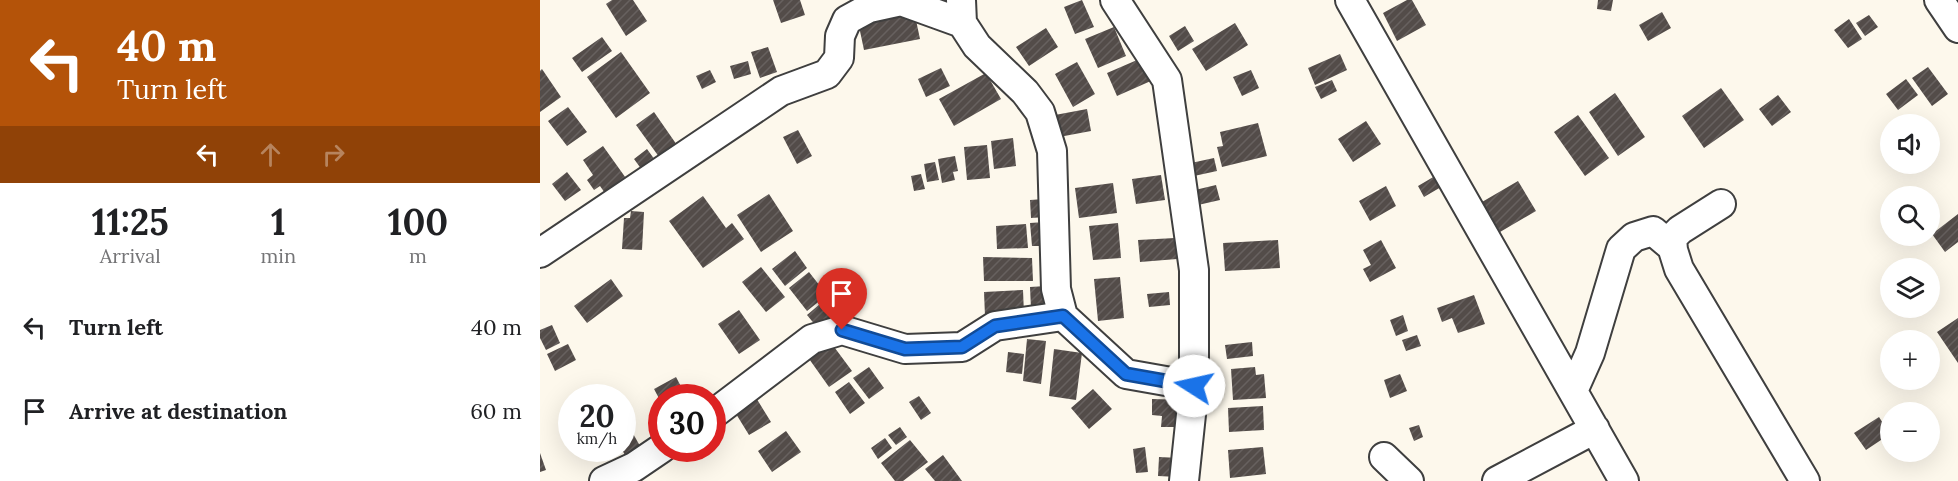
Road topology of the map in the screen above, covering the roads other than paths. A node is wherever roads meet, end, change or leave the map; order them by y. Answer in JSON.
{"nodes":[{"id":1,"x":1115,"y":0,"type":"edge"},
{"id":2,"x":1350,"y":0,"type":"edge"},
{"id":3,"x":1939,"y":0,"type":"edge"},
{"id":4,"x":962,"y":11,"type":"edge"},
{"id":5,"x":1958,"y":28,"type":"edge"},
{"id":6,"x":1721,"y":204,"type":"dead end"},
{"id":7,"x":1672,"y":247,"type":"junction"},
{"id":8,"x":540,"y":252,"type":"edge"},
{"id":9,"x":1063,"y":316,"type":"junction"},
{"id":10,"x":1194,"y":386,"type":"junction"},
{"id":11,"x":1573,"y":391,"type":"junction"},
{"id":12,"x":726,"y":404,"type":"edge"},
{"id":13,"x":1595,"y":429,"type":"junction"},
{"id":14,"x":1383,"y":457,"type":"dead end"},
{"id":15,"x":648,"y":458,"type":"edge"},
{"id":16,"x":604,"y":481,"type":"edge"},
{"id":17,"x":1184,"y":481,"type":"edge"},
{"id":18,"x":1409,"y":481,"type":"edge"},
{"id":19,"x":1497,"y":481,"type":"edge"},
{"id":20,"x":1624,"y":481,"type":"edge"},
{"id":21,"x":1805,"y":481,"type":"edge"}],
"edges":[{"from":1,"to":10,"type":"street"},
{"from":2,"to":11,"type":"street"},
{"from":3,"to":5,"type":"street"},
{"from":4,"to":8,"type":"street"},
{"from":4,"to":9,"type":"street"},
{"from":6,"to":7,"type":"street"},
{"from":7,"to":11,"type":"street"},
{"from":7,"to":21,"type":"street"},
{"from":9,"to":10,"type":"street"},
{"from":9,"to":12,"type":"street"},
{"from":10,"to":17,"type":"street"},
{"from":11,"to":13,"type":"street"},
{"from":13,"to":19,"type":"street"},
{"from":13,"to":20,"type":"street"},
{"from":14,"to":18,"type":"street"},
{"from":15,"to":16,"type":"street"}]}
